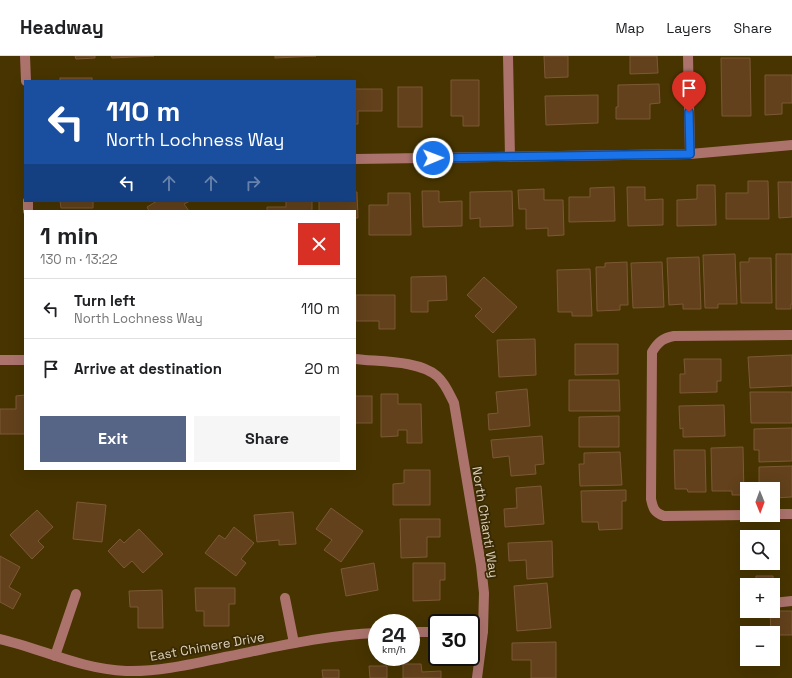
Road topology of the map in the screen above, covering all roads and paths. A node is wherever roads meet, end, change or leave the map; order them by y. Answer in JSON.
{"nodes":[{"id":1,"x":25,"y":56,"type":"edge"},
{"id":2,"x":508,"y":56,"type":"edge"},
{"id":3,"x":688,"y":56,"type":"edge"},
{"id":4,"x":26,"y":80,"type":"edge"},
{"id":5,"x":792,"y":145,"type":"edge"},
{"id":6,"x":690,"y":154,"type":"junction"},
{"id":7,"x":510,"y":157,"type":"junction"},
{"id":8,"x":356,"y":160,"type":"edge"},
{"id":9,"x":792,"y":335,"type":"edge"},
{"id":10,"x":356,"y":359,"type":"edge"},
{"id":11,"x":0,"y":360,"type":"edge"},
{"id":12,"x":24,"y":360,"type":"edge"},
{"id":13,"x":780,"y":514,"type":"edge"},
{"id":14,"x":792,"y":514,"type":"edge"},
{"id":15,"x":740,"y":515,"type":"edge"},
{"id":16,"x":76,"y":594,"type":"dead end"},
{"id":17,"x":285,"y":598,"type":"dead end"},
{"id":18,"x":792,"y":601,"type":"edge"},
{"id":19,"x":780,"y":602,"type":"edge"},
{"id":20,"x":483,"y":631,"type":"joint"},
{"id":21,"x":368,"y":633,"type":"edge"},
{"id":22,"x":0,"y":639,"type":"edge"},
{"id":23,"x":294,"y":643,"type":"junction"},
{"id":24,"x":54,"y":656,"type":"junction"},
{"id":25,"x":477,"y":678,"type":"edge"}],
"edges":[{"from":1,"to":4,"type":"street"},
{"from":2,"to":7,"type":"street"},
{"from":3,"to":6,"type":"street"},
{"from":5,"to":6,"type":"street"},
{"from":6,"to":7,"type":"street"},
{"from":7,"to":8,"type":"street"},
{"from":9,"to":15,"type":"street"},
{"from":10,"to":20,"type":"street","name":"North Chianti Way"},
{"from":11,"to":12,"type":"street"},
{"from":13,"to":14,"type":"street"},
{"from":16,"to":24,"type":"street"},
{"from":17,"to":23,"type":"street"},
{"from":18,"to":19,"type":"street"},
{"from":20,"to":25,"type":"street","name":"North Chianti Way"},
{"from":21,"to":23,"type":"street","name":"East Chimere Drive"},
{"from":22,"to":24,"type":"street","name":"East Chimere Drive"},
{"from":23,"to":24,"type":"street","name":"East Chimere Drive"}]}
